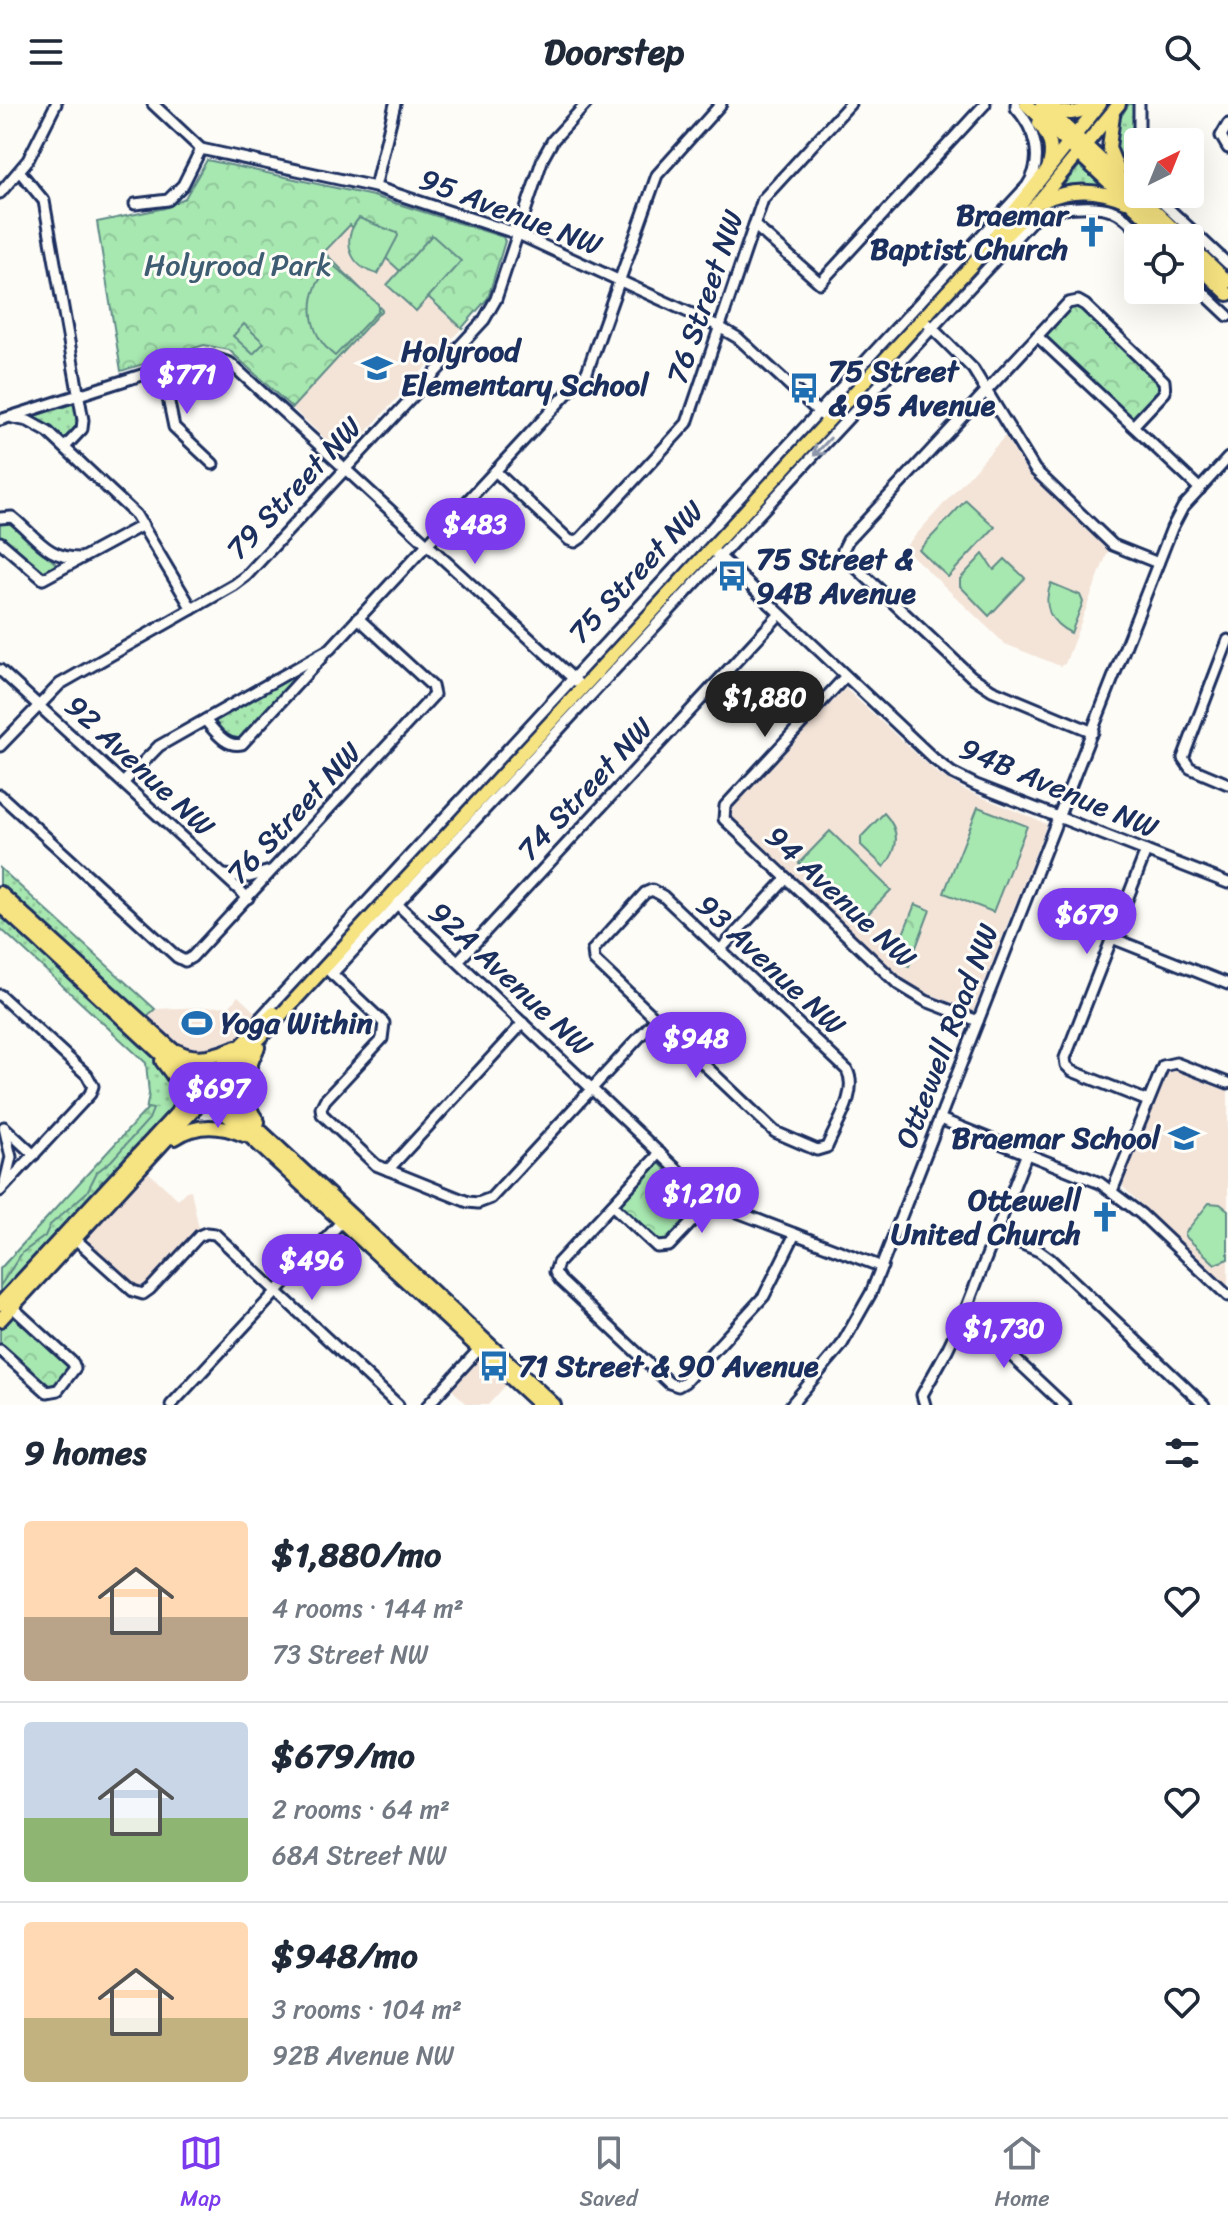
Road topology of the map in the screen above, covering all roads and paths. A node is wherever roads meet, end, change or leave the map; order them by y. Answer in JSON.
{"nodes":[{"id":1,"x":56,"y":104,"type":"edge"},
{"id":2,"x":153,"y":104,"type":"edge"},
{"id":3,"x":395,"y":104,"type":"edge"},
{"id":4,"x":586,"y":104,"type":"edge"},
{"id":5,"x":721,"y":104,"type":"edge"},
{"id":6,"x":850,"y":104,"type":"edge"},
{"id":7,"x":985,"y":104,"type":"edge"},
{"id":8,"x":1016,"y":104,"type":"edge"},
{"id":9,"x":1098,"y":104,"type":"edge"},
{"id":10,"x":1139,"y":104,"type":"edge"},
{"id":11,"x":1036,"y":106,"type":"edge"},
{"id":12,"x":165,"y":108,"type":"edge"},
{"id":13,"x":1116,"y":108,"type":"edge"},
{"id":14,"x":1228,"y":124,"type":"edge"},
{"id":15,"x":1139,"y":128,"type":"edge"},
{"id":16,"x":1077,"y":146,"type":"junction"},
{"id":17,"x":1228,"y":148,"type":"edge"},
{"id":18,"x":201,"y":149,"type":"junction"},
{"id":19,"x":20,"y":172,"type":"junction"},
{"id":20,"x":1047,"y":173,"type":"junction"},
{"id":21,"x":1124,"y":180,"type":"edge"},
{"id":22,"x":1124,"y":181,"type":"edge"},
{"id":23,"x":375,"y":187,"type":"junction"},
{"id":24,"x":0,"y":193,"type":"edge"},
{"id":25,"x":1124,"y":196,"type":"edge"},
{"id":26,"x":1124,"y":200,"type":"edge"},
{"id":27,"x":135,"y":204,"type":"dead end"},
{"id":28,"x":1145,"y":208,"type":"edge"},
{"id":29,"x":1156,"y":208,"type":"edge"},
{"id":30,"x":1158,"y":208,"type":"edge"},
{"id":31,"x":1032,"y":209,"type":"junction"},
{"id":32,"x":1130,"y":224,"type":"edge"},
{"id":33,"x":1132,"y":224,"type":"edge"},
{"id":34,"x":1170,"y":224,"type":"edge"},
{"id":35,"x":754,"y":225,"type":"junction"},
{"id":36,"x":518,"y":234,"type":"junction"},
{"id":37,"x":1204,"y":259,"type":"edge"},
{"id":38,"x":1228,"y":264,"type":"edge"},
{"id":39,"x":971,"y":266,"type":"junction"},
{"id":40,"x":1204,"y":271,"type":"edge"},
{"id":41,"x":621,"y":281,"type":"junction"},
{"id":42,"x":1228,"y":282,"type":"edge"},
{"id":43,"x":1204,"y":293,"type":"edge"},
{"id":44,"x":1228,"y":294,"type":"edge"},
{"id":45,"x":1228,"y":316,"type":"edge"},
{"id":46,"x":927,"y":323,"type":"junction"},
{"id":47,"x":720,"y":327,"type":"junction"},
{"id":48,"x":1037,"y":336,"type":"junction"},
{"id":49,"x":162,"y":369,"type":"junction"},
{"id":50,"x":986,"y":389,"type":"junction"},
{"id":51,"x":77,"y":395,"type":"junction"},
{"id":52,"x":824,"y":417,"type":"junction"},
{"id":53,"x":4,"y":419,"type":"edge"},
{"id":54,"x":1133,"y":426,"type":"junction"},
{"id":55,"x":65,"y":447,"type":"junction"},
{"id":56,"x":1228,"y":458,"type":"edge"},
{"id":57,"x":213,"y":464,"type":"dead end"},
{"id":58,"x":346,"y":468,"type":"junction"},
{"id":59,"x":495,"y":471,"type":"junction"},
{"id":60,"x":1200,"y":489,"type":"junction"},
{"id":61,"x":0,"y":518,"type":"edge"},
{"id":62,"x":143,"y":525,"type":"junction"},
{"id":63,"x":0,"y":542,"type":"edge"},
{"id":64,"x":427,"y":544,"type":"junction"},
{"id":65,"x":715,"y":553,"type":"junction"},
{"id":66,"x":83,"y":558,"type":"junction"},
{"id":67,"x":1158,"y":563,"type":"junction"},
{"id":68,"x":192,"y":609,"type":"junction"},
{"id":69,"x":780,"y":614,"type":"junction"},
{"id":70,"x":358,"y":618,"type":"junction"},
{"id":71,"x":1228,"y":640,"type":"edge"},
{"id":72,"x":330,"y":649,"type":"junction"},
{"id":73,"x":0,"y":670,"type":"edge"},
{"id":74,"x":845,"y":677,"type":"junction"},
{"id":75,"x":578,"y":683,"type":"junction"},
{"id":76,"x":38,"y":704,"type":"junction"},
{"id":77,"x":205,"y":720,"type":"junction"},
{"id":78,"x":1093,"y":732,"type":"junction"},
{"id":79,"x":0,"y":746,"type":"edge"},
{"id":80,"x":124,"y":782,"type":"junction"},
{"id":81,"x":1228,"y":784,"type":"edge"},
{"id":82,"x":0,"y":795,"type":"edge"},
{"id":83,"x":1059,"y":817,"type":"junction"},
{"id":84,"x":1146,"y":851,"type":"junction"},
{"id":85,"x":274,"y":870,"type":"junction"},
{"id":86,"x":224,"y":875,"type":"junction"},
{"id":87,"x":786,"y":879,"type":"junction"},
{"id":88,"x":1228,"y":883,"type":"edge"},
{"id":89,"x":0,"y":893,"type":"edge"},
{"id":90,"x":248,"y":898,"type":"junction"},
{"id":91,"x":394,"y":901,"type":"junction"},
{"id":92,"x":0,"y":905,"type":"edge"},
{"id":93,"x":1112,"y":938,"type":"junction"},
{"id":94,"x":720,"y":950,"type":"junction"},
{"id":95,"x":458,"y":961,"type":"junction"},
{"id":96,"x":328,"y":970,"type":"junction"},
{"id":97,"x":1228,"y":984,"type":"edge"},
{"id":98,"x":0,"y":995,"type":"edge"},
{"id":99,"x":656,"y":1019,"type":"junction"},
{"id":100,"x":978,"y":1021,"type":"junction"},
{"id":101,"x":523,"y":1023,"type":"junction"},
{"id":102,"x":260,"y":1033,"type":"junction"},
{"id":103,"x":244,"y":1043,"type":"junction"},
{"id":104,"x":152,"y":1045,"type":"junction"},
{"id":105,"x":167,"y":1045,"type":"junction"},
{"id":106,"x":1228,"y":1083,"type":"edge"},
{"id":107,"x":207,"y":1088,"type":"junction"},
{"id":108,"x":592,"y":1088,"type":"junction"},
{"id":109,"x":1148,"y":1101,"type":"junction"},
{"id":110,"x":176,"y":1114,"type":"junction"},
{"id":111,"x":940,"y":1119,"type":"junction"},
{"id":112,"x":2,"y":1125,"type":"edge"},
{"id":113,"x":254,"y":1139,"type":"junction"},
{"id":114,"x":280,"y":1150,"type":"junction"},
{"id":115,"x":156,"y":1152,"type":"junction"},
{"id":116,"x":660,"y":1153,"type":"junction"},
{"id":117,"x":1027,"y":1153,"type":"junction"},
{"id":118,"x":34,"y":1155,"type":"junction"},
{"id":119,"x":388,"y":1170,"type":"junction"},
{"id":120,"x":0,"y":1191,"type":"edge"},
{"id":121,"x":1112,"y":1191,"type":"junction"},
{"id":122,"x":711,"y":1202,"type":"junction"},
{"id":123,"x":612,"y":1205,"type":"junction"},
{"id":124,"x":346,"y":1217,"type":"junction"},
{"id":125,"x":997,"y":1233,"type":"junction"},
{"id":126,"x":795,"y":1234,"type":"junction"},
{"id":127,"x":71,"y":1235,"type":"junction"},
{"id":128,"x":882,"y":1267,"type":"junction"},
{"id":129,"x":277,"y":1292,"type":"junction"},
{"id":130,"x":1228,"y":1296,"type":"edge"},
{"id":131,"x":6,"y":1304,"type":"edge"},
{"id":132,"x":965,"y":1312,"type":"junction"},
{"id":133,"x":0,"y":1320,"type":"edge"},
{"id":134,"x":483,"y":1345,"type":"junction"},
{"id":135,"x":0,"y":1350,"type":"edge"},
{"id":136,"x":923,"y":1402,"type":"edge"},
{"id":137,"x":171,"y":1405,"type":"edge"},
{"id":138,"x":398,"y":1405,"type":"edge"},
{"id":139,"x":428,"y":1405,"type":"edge"},
{"id":140,"x":540,"y":1405,"type":"edge"},
{"id":141,"x":554,"y":1405,"type":"edge"},
{"id":142,"x":791,"y":1405,"type":"edge"},
{"id":143,"x":1064,"y":1405,"type":"edge"},
{"id":144,"x":1204,"y":1405,"type":"edge"}],
"edges":[{"from":1,"to":19,"type":"street"},
{"from":2,"to":12,"type":"street"},
{"from":3,"to":23,"type":"street"},
{"from":4,"to":36,"type":"street","name":"79 Street NW"},
{"from":5,"to":41,"type":"street"},
{"from":6,"to":35,"type":"street","name":"76 Street NW"},
{"from":7,"to":35,"type":"street"},
{"from":8,"to":52,"type":"street","name":"75 Street NW"},
{"from":9,"to":11,"type":"main road"},
{"from":9,"to":16,"type":"main road","name":"75 Street NW"},
{"from":10,"to":15,"type":"street"},
{"from":11,"to":16,"type":"main road"},
{"from":11,"to":20,"type":"main road"},
{"from":12,"to":18,"type":"street"},
{"from":13,"to":16,"type":"main road","name":"75 Street NW"},
{"from":13,"to":21,"type":"main road"},
{"from":14,"to":17,"type":"street"},
{"from":16,"to":20,"type":"main road","name":"75 Street NW"},
{"from":16,"to":22,"type":"main road"},
{"from":16,"to":25,"type":"main road"},
{"from":16,"to":31,"type":"main road","name":"75 Street NW"},
{"from":18,"to":23,"type":"street","name":"95 Avenue NW"},
{"from":18,"to":27,"type":"street"},
{"from":19,"to":24,"type":"street"},
{"from":19,"to":51,"type":"street"},
{"from":20,"to":39,"type":"main road","name":"75 Street NW"},
{"from":23,"to":36,"type":"street","name":"95 Avenue NW"},
{"from":26,"to":31,"type":"main road"},
{"from":28,"to":33,"type":"street"},
{"from":29,"to":34,"type":"main road"},
{"from":30,"to":38,"type":"street"},
{"from":31,"to":39,"type":"main road","name":"75 Street NW"},
{"from":32,"to":46,"type":"street","name":"75 Street NW"},
{"from":35,"to":47,"type":"street","name":"76 Street NW"},
{"from":36,"to":41,"type":"street","name":"95 Avenue NW"},
{"from":36,"to":58,"type":"street","name":"79 Street NW"},
{"from":37,"to":42,"type":"main road"},
{"from":39,"to":46,"type":"main road","name":"75 Street NW"},
{"from":40,"to":44,"type":"main road"},
{"from":41,"to":47,"type":"street","name":"95 Avenue NW"},
{"from":41,"to":59,"type":"street"},
{"from":43,"to":45,"type":"street"},
{"from":46,"to":50,"type":"street"},
{"from":46,"to":52,"type":"main road","name":"75 Street NW"},
{"from":46,"to":65,"type":"street","name":"75 Street NW","one_way":true},
{"from":47,"to":52,"type":"street","name":"95 Avenue NW"},
{"from":47,"to":59,"type":"street","name":"76 Street NW"},
{"from":48,"to":50,"type":"street"},
{"from":48,"to":54,"type":"street"},
{"from":48,"to":54,"type":"street"},
{"from":49,"to":51,"type":"street"},
{"from":49,"to":57,"type":"street"},
{"from":49,"to":58,"type":"street"},
{"from":50,"to":67,"type":"street"},
{"from":50,"to":78,"type":"street"},
{"from":51,"to":53,"type":"street"},
{"from":51,"to":55,"type":"street"},
{"from":52,"to":65,"type":"main road","name":"75 Street NW"},
{"from":52,"to":75,"type":"street","name":"75 Street NW"},
{"from":53,"to":55,"type":"street"},
{"from":54,"to":60,"type":"street"},
{"from":55,"to":62,"type":"street"},
{"from":56,"to":60,"type":"street","name":"Ottewell Road NW"},
{"from":58,"to":64,"type":"street"},
{"from":58,"to":68,"type":"street","name":"79 Street NW"},
{"from":59,"to":64,"type":"street"},
{"from":60,"to":67,"type":"street","name":"Ottewell Road NW"},
{"from":61,"to":66,"type":"street"},
{"from":62,"to":66,"type":"street"},
{"from":62,"to":68,"type":"street"},
{"from":63,"to":66,"type":"street"},
{"from":64,"to":70,"type":"street"},
{"from":64,"to":75,"type":"street"},
{"from":65,"to":69,"type":"street","name":"94B Avenue NW"},
{"from":65,"to":75,"type":"main road","name":"75 Street NW"},
{"from":65,"to":91,"type":"street","name":"75 Street NW"},
{"from":67,"to":78,"type":"street","name":"Ottewell Road NW"},
{"from":68,"to":76,"type":"street","name":"79 Street NW"},
{"from":69,"to":74,"type":"street","name":"94B Avenue NW"},
{"from":69,"to":95,"type":"street","name":"74 Street NW"},
{"from":70,"to":72,"type":"street"},
{"from":70,"to":85,"type":"street","name":"76 Street NW"},
{"from":71,"to":81,"type":"street"},
{"from":72,"to":77,"type":"street"},
{"from":72,"to":77,"type":"street"},
{"from":73,"to":76,"type":"street","name":"92 Avenue NW"},
{"from":74,"to":83,"type":"street","name":"94B Avenue NW"},
{"from":74,"to":87,"type":"street","name":"94 Avenue NW"},
{"from":75,"to":91,"type":"main road","name":"75 Street NW"},
{"from":75,"to":102,"type":"street","name":"75 Street NW"},
{"from":76,"to":79,"type":"street","name":"79 Street NW"},
{"from":76,"to":80,"type":"street","name":"92 Avenue NW"},
{"from":77,"to":80,"type":"street"},
{"from":78,"to":83,"type":"street","name":"Ottewell Road NW"},
{"from":80,"to":86,"type":"street","name":"92 Avenue NW"},
{"from":82,"to":90,"type":"street","name":"76 Street NW"},
{"from":83,"to":84,"type":"street","name":"94B Avenue NW"},
{"from":83,"to":100,"type":"street","name":"Ottewell Road NW"},
{"from":84,"to":88,"type":"street","name":"94B Avenue NW"},
{"from":84,"to":93,"type":"street"},
{"from":85,"to":86,"type":"street"},
{"from":85,"to":90,"type":"street","name":"76 Street NW"},
{"from":86,"to":90,"type":"street","name":"92 Avenue NW"},
{"from":87,"to":94,"type":"street"},
{"from":87,"to":100,"type":"street","name":"94 Avenue NW"},
{"from":89,"to":105,"type":"main road"},
{"from":91,"to":95,"type":"street","name":"92A Avenue NW"},
{"from":91,"to":96,"type":"main road","name":"75 Street NW"},
{"from":92,"to":104,"type":"main road"},
{"from":93,"to":97,"type":"street"},
{"from":93,"to":109,"type":"street"},
{"from":94,"to":99,"type":"street","name":"93 Avenue NW"},
{"from":94,"to":99,"type":"street","name":"93 Avenue NW"},
{"from":95,"to":101,"type":"street","name":"92A Avenue NW"},
{"from":96,"to":102,"type":"main road","name":"75 Street NW"},
{"from":96,"to":119,"type":"street"},
{"from":98,"to":118,"type":"street"},
{"from":99,"to":108,"type":"street"},
{"from":100,"to":111,"type":"street","name":"Ottewell Road NW"},
{"from":101,"to":108,"type":"street","name":"92A Avenue NW"},
{"from":101,"to":119,"type":"street"},
{"from":102,"to":103,"type":"main road","name":"75 Street NW"},
{"from":102,"to":107,"type":"main road","name":"75 Street NW"},
{"from":102,"to":114,"type":"main road"},
{"from":103,"to":105,"type":"main road"},
{"from":103,"to":107,"type":"main road","name":"75 Street NW"},
{"from":104,"to":107,"type":"main road"},
{"from":104,"to":110,"type":"main road"},
{"from":105,"to":107,"type":"main road"},
{"from":106,"to":109,"type":"street"},
{"from":107,"to":110,"type":"main road","name":"75 Street NW"},
{"from":107,"to":113,"type":"main road"},
{"from":107,"to":114,"type":"main road"},
{"from":107,"to":115,"type":"main road","name":"75 Street NW"},
{"from":108,"to":116,"type":"street","name":"92A Avenue NW"},
{"from":108,"to":119,"type":"street"},
{"from":109,"to":121,"type":"street"},
{"from":110,"to":127,"type":"main road","name":"75 Street NW"},
{"from":111,"to":117,"type":"street"},
{"from":111,"to":128,"type":"street","name":"Ottewell Road NW"},
{"from":112,"to":118,"type":"street"},
{"from":112,"to":120,"type":"street"},
{"from":113,"to":115,"type":"main road"},
{"from":113,"to":124,"type":"main road"},
{"from":114,"to":124,"type":"main road"},
{"from":115,"to":127,"type":"main road","name":"75 Street NW"},
{"from":116,"to":122,"type":"street","name":"92A Avenue NW"},
{"from":116,"to":123,"type":"street"},
{"from":117,"to":121,"type":"street"},
{"from":117,"to":125,"type":"street"},
{"from":118,"to":120,"type":"street"},
{"from":121,"to":130,"type":"street"},
{"from":122,"to":123,"type":"street"},
{"from":122,"to":126,"type":"street","name":"92A Avenue NW"},
{"from":123,"to":126,"type":"street"},
{"from":124,"to":129,"type":"street"},
{"from":124,"to":134,"type":"main road"},
{"from":125,"to":132,"type":"street"},
{"from":125,"to":144,"type":"street"},
{"from":126,"to":128,"type":"street","name":"92A Avenue NW"},
{"from":127,"to":129,"type":"street"},
{"from":127,"to":131,"type":"main road","name":"75 Street NW"},
{"from":128,"to":142,"type":"street","name":"Ottewell Road NW"},
{"from":129,"to":137,"type":"street"},
{"from":129,"to":138,"type":"street"},
{"from":131,"to":133,"type":"main road","name":"75 Street NW"},
{"from":131,"to":135,"type":"street"},
{"from":132,"to":136,"type":"street"},
{"from":132,"to":143,"type":"street"},
{"from":134,"to":139,"type":"street"},
{"from":134,"to":140,"type":"main road"},
{"from":134,"to":141,"type":"main road"}]}
